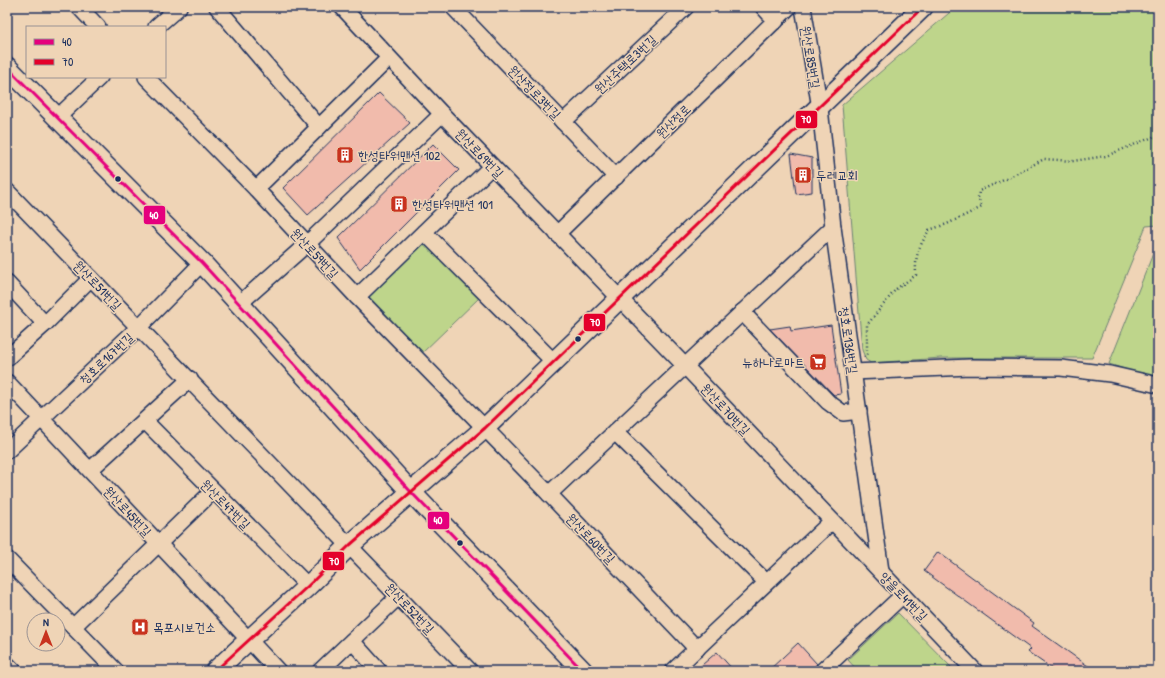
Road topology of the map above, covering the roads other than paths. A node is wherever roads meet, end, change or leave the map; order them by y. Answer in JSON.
{"nodes":[{"id":1,"x":79,"y":7,"type":"edge"},
{"id":2,"x":179,"y":7,"type":"edge"},
{"id":3,"x":217,"y":7,"type":"edge"},
{"id":4,"x":342,"y":7,"type":"edge"},
{"id":5,"x":453,"y":7,"type":"edge"},
{"id":6,"x":686,"y":7,"type":"edge"},
{"id":7,"x":764,"y":7,"type":"edge"},
{"id":8,"x":790,"y":7,"type":"edge"},
{"id":9,"x":923,"y":7,"type":"edge"},
{"id":10,"x":804,"y":13,"type":"edge"},
{"id":11,"x":776,"y":20,"type":"junction"},
{"id":12,"x":97,"y":26,"type":"edge"},
{"id":13,"x":157,"y":26,"type":"edge"},
{"id":14,"x":389,"y":58,"type":"junction"},
{"id":15,"x":7,"y":67,"type":"edge"},
{"id":16,"x":99,"y":78,"type":"edge"},
{"id":17,"x":147,"y":78,"type":"edge"},
{"id":18,"x":820,"y":108,"type":"junction"},
{"id":19,"x":442,"y":114,"type":"junction"},
{"id":20,"x":58,"y":117,"type":"junction"},
{"id":21,"x":563,"y":122,"type":"junction"},
{"id":22,"x":319,"y":127,"type":"junction"},
{"id":23,"x":492,"y":166,"type":"junction"},
{"id":24,"x":616,"y":177,"type":"junction"},
{"id":25,"x":256,"y":189,"type":"junction"},
{"id":26,"x":7,"y":191,"type":"edge"},
{"id":27,"x":833,"y":227,"type":"junction"},
{"id":28,"x":424,"y":232,"type":"junction"},
{"id":29,"x":557,"y":234,"type":"junction"},
{"id":30,"x":307,"y":244,"type":"junction"},
{"id":31,"x":202,"y":263,"type":"junction"},
{"id":32,"x":91,"y":278,"type":"junction"},
{"id":33,"x":7,"y":283,"type":"edge"},
{"id":34,"x":357,"y":297,"type":"junction"},
{"id":35,"x":620,"y":298,"type":"junction"},
{"id":36,"x":238,"y":304,"type":"junction"},
{"id":37,"x":742,"y":312,"type":"junction"},
{"id":38,"x":45,"y":324,"type":"junction"},
{"id":39,"x":139,"y":327,"type":"junction"},
{"id":40,"x":7,"y":358,"type":"edge"},
{"id":41,"x":554,"y":362,"type":"junction"},
{"id":42,"x":685,"y":366,"type":"junction"},
{"id":43,"x":853,"y":369,"type":"junction"},
{"id":44,"x":190,"y":380,"type":"junction"},
{"id":45,"x":7,"y":382,"type":"edge"},
{"id":46,"x":1158,"y":385,"type":"edge"},
{"id":47,"x":859,"y":411,"type":"junction"},
{"id":48,"x":41,"y":418,"type":"junction"},
{"id":49,"x":144,"y":421,"type":"junction"},
{"id":50,"x":485,"y":428,"type":"junction"},
{"id":51,"x":615,"y":432,"type":"junction"},
{"id":52,"x":7,"y":451,"type":"edge"},
{"id":53,"x":90,"y":470,"type":"junction"},
{"id":54,"x":213,"y":491,"type":"junction"},
{"id":55,"x":411,"y":492,"type":"junction"},
{"id":56,"x":549,"y":494,"type":"junction"},
{"id":57,"x":832,"y":521,"type":"junction"},
{"id":58,"x":158,"y":543,"type":"junction"},
{"id":59,"x":350,"y":545,"type":"junction"},
{"id":60,"x":7,"y":559,"type":"edge"},
{"id":61,"x":881,"y":572,"type":"junction"},
{"id":62,"x":766,"y":582,"type":"junction"},
{"id":63,"x":308,"y":586,"type":"junction"},
{"id":64,"x":903,"y":595,"type":"junction"},
{"id":65,"x":398,"y":596,"type":"junction"},
{"id":66,"x":73,"y":627,"type":"junction"},
{"id":67,"x":249,"y":640,"type":"junction"},
{"id":68,"x":352,"y":641,"type":"junction"},
{"id":69,"x":697,"y":649,"type":"junction"},
{"id":70,"x":7,"y":664,"type":"edge"},
{"id":71,"x":14,"y":671,"type":"edge"},
{"id":72,"x":116,"y":671,"type":"edge"},
{"id":73,"x":214,"y":671,"type":"edge"},
{"id":74,"x":278,"y":671,"type":"edge"},
{"id":75,"x":320,"y":671,"type":"edge"},
{"id":76,"x":379,"y":671,"type":"edge"},
{"id":77,"x":470,"y":671,"type":"edge"},
{"id":78,"x":583,"y":671,"type":"edge"},
{"id":79,"x":673,"y":671,"type":"edge"},
{"id":80,"x":822,"y":671,"type":"edge"},
{"id":81,"x":975,"y":671,"type":"edge"}],
"edges":[{"from":1,"to":12,"type":"street"},
{"from":2,"to":13,"type":"street"},
{"from":3,"to":22,"type":"street"},
{"from":4,"to":14,"type":"street","name":"원산로69번길"},
{"from":5,"to":21,"type":"street","name":"원산정로3번길"},
{"from":6,"to":21,"type":"street","name":"원산주택로3번길"},
{"from":7,"to":11,"type":"street"},
{"from":8,"to":11,"type":"street","name":"원산정로"},
{"from":9,"to":18,"type":"street"},
{"from":10,"to":11,"type":"street"},
{"from":10,"to":18,"type":"street","name":"원산로85번길"},
{"from":11,"to":24,"type":"street","name":"원산정로"},
{"from":14,"to":19,"type":"street","name":"원산로69번길"},
{"from":14,"to":22,"type":"street"},
{"from":15,"to":20,"type":"street"},
{"from":16,"to":20,"type":"street"},
{"from":17,"to":25,"type":"street","name":"원산로59번길"},
{"from":18,"to":27,"type":"street","name":"청호로136번길"},
{"from":18,"to":35,"type":"street"},
{"from":19,"to":23,"type":"street","name":"원산로69번길"},
{"from":19,"to":30,"type":"street"},
{"from":20,"to":31,"type":"street"},
{"from":21,"to":24,"type":"street","name":"원산정로3번길"},
{"from":22,"to":25,"type":"street"},
{"from":23,"to":28,"type":"street"},
{"from":23,"to":29,"type":"street","name":"원산로69번길"},
{"from":24,"to":29,"type":"street","name":"원산정로"},
{"from":25,"to":30,"type":"street","name":"원산로59번길"},
{"from":26,"to":32,"type":"street","name":"원산로51번길"},
{"from":27,"to":37,"type":"street"},
{"from":27,"to":43,"type":"street","name":"청호로136번길"},
{"from":28,"to":34,"type":"street"},
{"from":28,"to":41,"type":"street"},
{"from":29,"to":35,"type":"street","name":"원산로69번길"},
{"from":30,"to":34,"type":"street","name":"원산로59번길"},
{"from":30,"to":36,"type":"street"},
{"from":31,"to":36,"type":"street"},
{"from":31,"to":39,"type":"street","name":"청호로167번길"},
{"from":32,"to":38,"type":"street"},
{"from":32,"to":39,"type":"street","name":"원산로51번길"},
{"from":33,"to":38,"type":"street"},
{"from":34,"to":50,"type":"street","name":"원산로59번길"},
{"from":35,"to":41,"type":"street"},
{"from":35,"to":42,"type":"street","name":"원산로70번길"},
{"from":36,"to":55,"type":"street"},
{"from":37,"to":42,"type":"street"},
{"from":37,"to":47,"type":"street"},
{"from":38,"to":40,"type":"street"},
{"from":39,"to":44,"type":"street","name":"원산로51번길"},
{"from":39,"to":48,"type":"street","name":"청호로167번길"},
{"from":41,"to":50,"type":"street"},
{"from":42,"to":51,"type":"street"},
{"from":42,"to":57,"type":"street","name":"원산로70번길"},
{"from":43,"to":46,"type":"street"},
{"from":43,"to":47,"type":"street","name":"청호로136번길"},
{"from":44,"to":49,"type":"street"},
{"from":44,"to":59,"type":"street","name":"원산로51번길"},
{"from":45,"to":48,"type":"street","name":"원산로45번길"},
{"from":47,"to":61,"type":"street","name":"청호로136번길"},
{"from":48,"to":52,"type":"street","name":"청호로167번길"},
{"from":48,"to":53,"type":"street","name":"원산로45번길"},
{"from":49,"to":53,"type":"street"},
{"from":49,"to":54,"type":"street","name":"원산로47번길"},
{"from":50,"to":55,"type":"street"},
{"from":50,"to":56,"type":"street","name":"원산로60번길"},
{"from":51,"to":56,"type":"street"},
{"from":51,"to":62,"type":"street"},
{"from":53,"to":58,"type":"street","name":"원산로45번길"},
{"from":54,"to":58,"type":"street"},
{"from":54,"to":63,"type":"street","name":"원산로47번길"},
{"from":55,"to":59,"type":"street"},
{"from":55,"to":78,"type":"street"},
{"from":56,"to":69,"type":"street","name":"원산로60번길"},
{"from":57,"to":61,"type":"street","name":"양을로41번길"},
{"from":57,"to":62,"type":"street"},
{"from":58,"to":66,"type":"street"},
{"from":58,"to":67,"type":"street","name":"원산로45번길"},
{"from":59,"to":63,"type":"street"},
{"from":59,"to":65,"type":"street","name":"원산로52번길"},
{"from":60,"to":66,"type":"street"},
{"from":61,"to":64,"type":"street","name":"양을로41번길"},
{"from":62,"to":69,"type":"street"},
{"from":63,"to":67,"type":"street"},
{"from":64,"to":80,"type":"street"},
{"from":64,"to":81,"type":"street","name":"양을로41번길"},
{"from":65,"to":68,"type":"street"},
{"from":65,"to":77,"type":"street","name":"원산로52번길"},
{"from":66,"to":72,"type":"street"},
{"from":67,"to":73,"type":"street"},
{"from":67,"to":74,"type":"street","name":"원산로45번길"},
{"from":68,"to":75,"type":"street"},
{"from":68,"to":76,"type":"street"},
{"from":69,"to":79,"type":"street"},
{"from":70,"to":71,"type":"street"}]}
